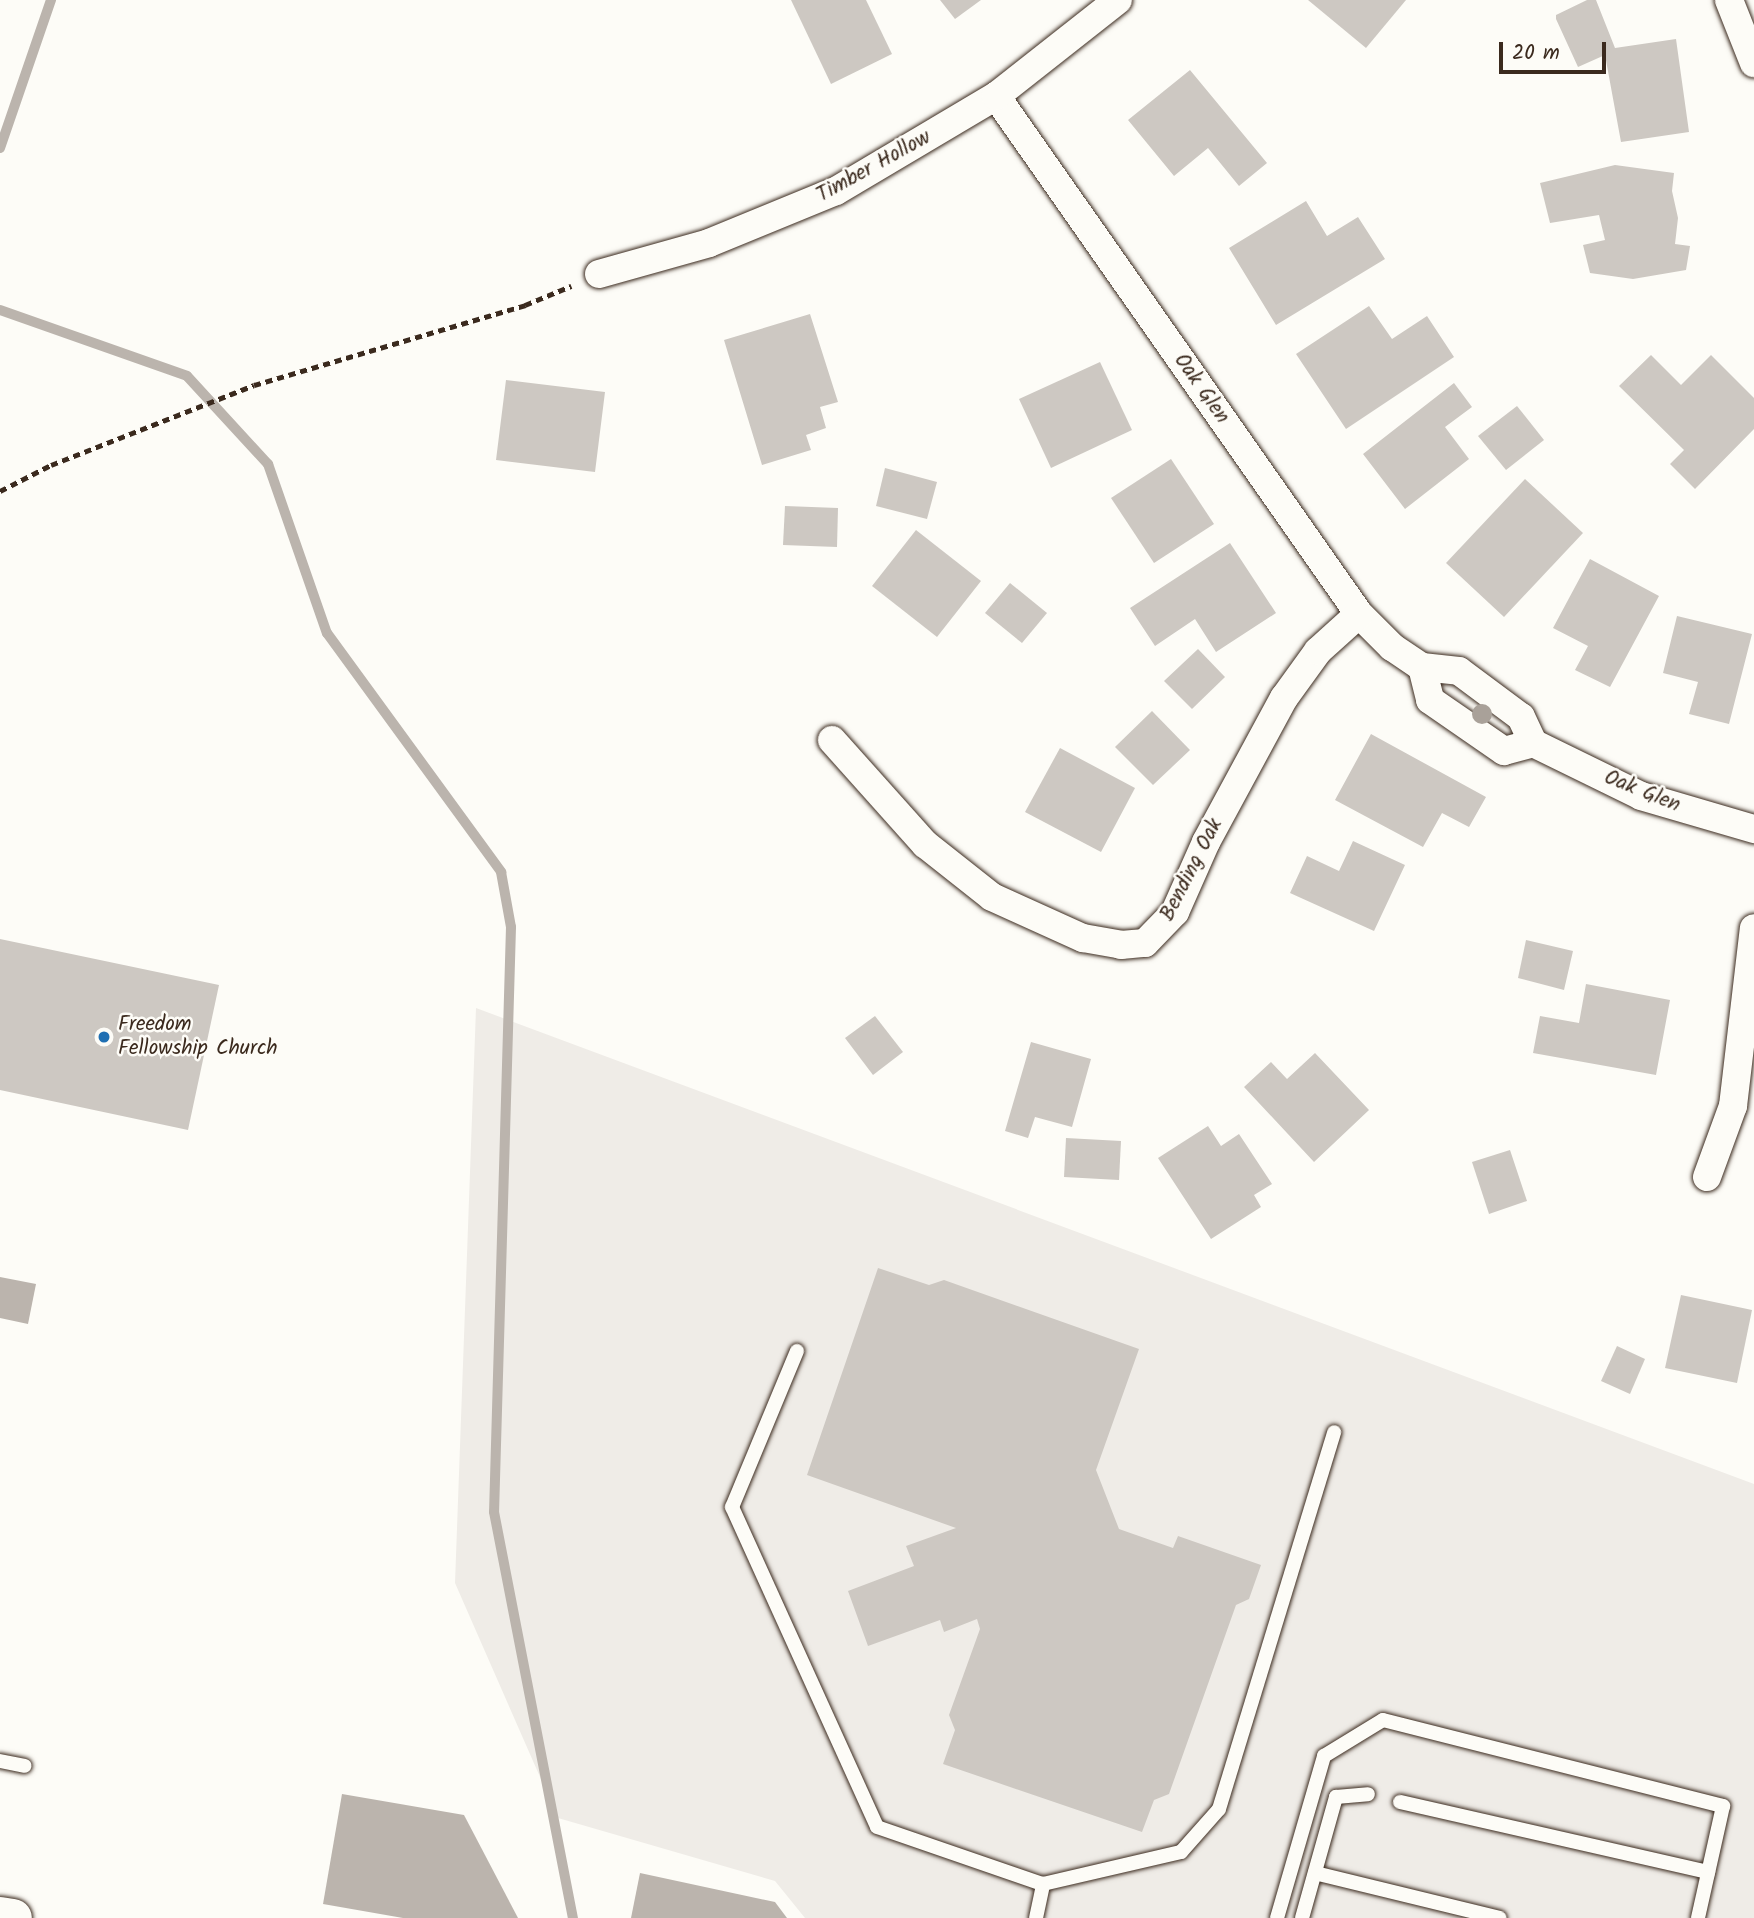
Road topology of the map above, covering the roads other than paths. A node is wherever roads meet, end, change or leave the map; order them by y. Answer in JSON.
{"nodes":[{"id":1,"x":1118,"y":0,"type":"edge"},
{"id":2,"x":1729,"y":0,"type":"edge"},
{"id":3,"x":1754,"y":63,"type":"edge"},
{"id":4,"x":996,"y":96,"type":"junction"},
{"id":5,"x":599,"y":274,"type":"road end"},
{"id":6,"x":1359,"y":614,"type":"junction"},
{"id":7,"x":1422,"y":667,"type":"junction"},
{"id":8,"x":832,"y":740,"type":"dead end"},
{"id":9,"x":1534,"y":743,"type":"junction"},
{"id":10,"x":1754,"y":829,"type":"edge"},
{"id":11,"x":1754,"y":928,"type":"edge"},
{"id":12,"x":1707,"y":1177,"type":"dead end"},
{"id":13,"x":797,"y":1351,"type":"dead end"},
{"id":14,"x":1334,"y":1432,"type":"dead end"},
{"id":15,"x":0,"y":1761,"type":"edge"},
{"id":16,"x":25,"y":1766,"type":"dead end"},
{"id":17,"x":1368,"y":1794,"type":"dead end"},
{"id":18,"x":1399,"y":1802,"type":"dead end"},
{"id":19,"x":1708,"y":1872,"type":"junction"},
{"id":20,"x":1315,"y":1873,"type":"junction"},
{"id":21,"x":1043,"y":1884,"type":"junction"},
{"id":22,"x":0,"y":1916,"type":"edge"},
{"id":23,"x":13,"y":1918,"type":"edge"},
{"id":24,"x":1036,"y":1918,"type":"edge"},
{"id":25,"x":1277,"y":1918,"type":"edge"},
{"id":26,"x":1302,"y":1918,"type":"edge"},
{"id":27,"x":1500,"y":1918,"type":"edge"},
{"id":28,"x":1698,"y":1918,"type":"edge"}],
"edges":[{"from":1,"to":4,"type":"street","name":"Timber Hollow"},
{"from":2,"to":3,"type":"street"},
{"from":4,"to":5,"type":"street","name":"Timber Hollow"},
{"from":4,"to":6,"type":"street","name":"Oak Glen"},
{"from":6,"to":7,"type":"street","name":"Oak Glen"},
{"from":6,"to":8,"type":"street","name":"Bending Oak"},
{"from":7,"to":9,"type":"street","name":"Oak Glen"},
{"from":7,"to":9,"type":"street"},
{"from":9,"to":10,"type":"street","name":"Oak Glen"},
{"from":11,"to":12,"type":"street"},
{"from":13,"to":21,"type":"lane"},
{"from":14,"to":21,"type":"lane"},
{"from":15,"to":16,"type":"lane"},
{"from":17,"to":20,"type":"lane"},
{"from":18,"to":19,"type":"lane"},
{"from":19,"to":25,"type":"lane"},
{"from":19,"to":28,"type":"lane"},
{"from":20,"to":26,"type":"lane"},
{"from":20,"to":27,"type":"lane"},
{"from":21,"to":24,"type":"lane"},
{"from":22,"to":23,"type":"main road"}]}
